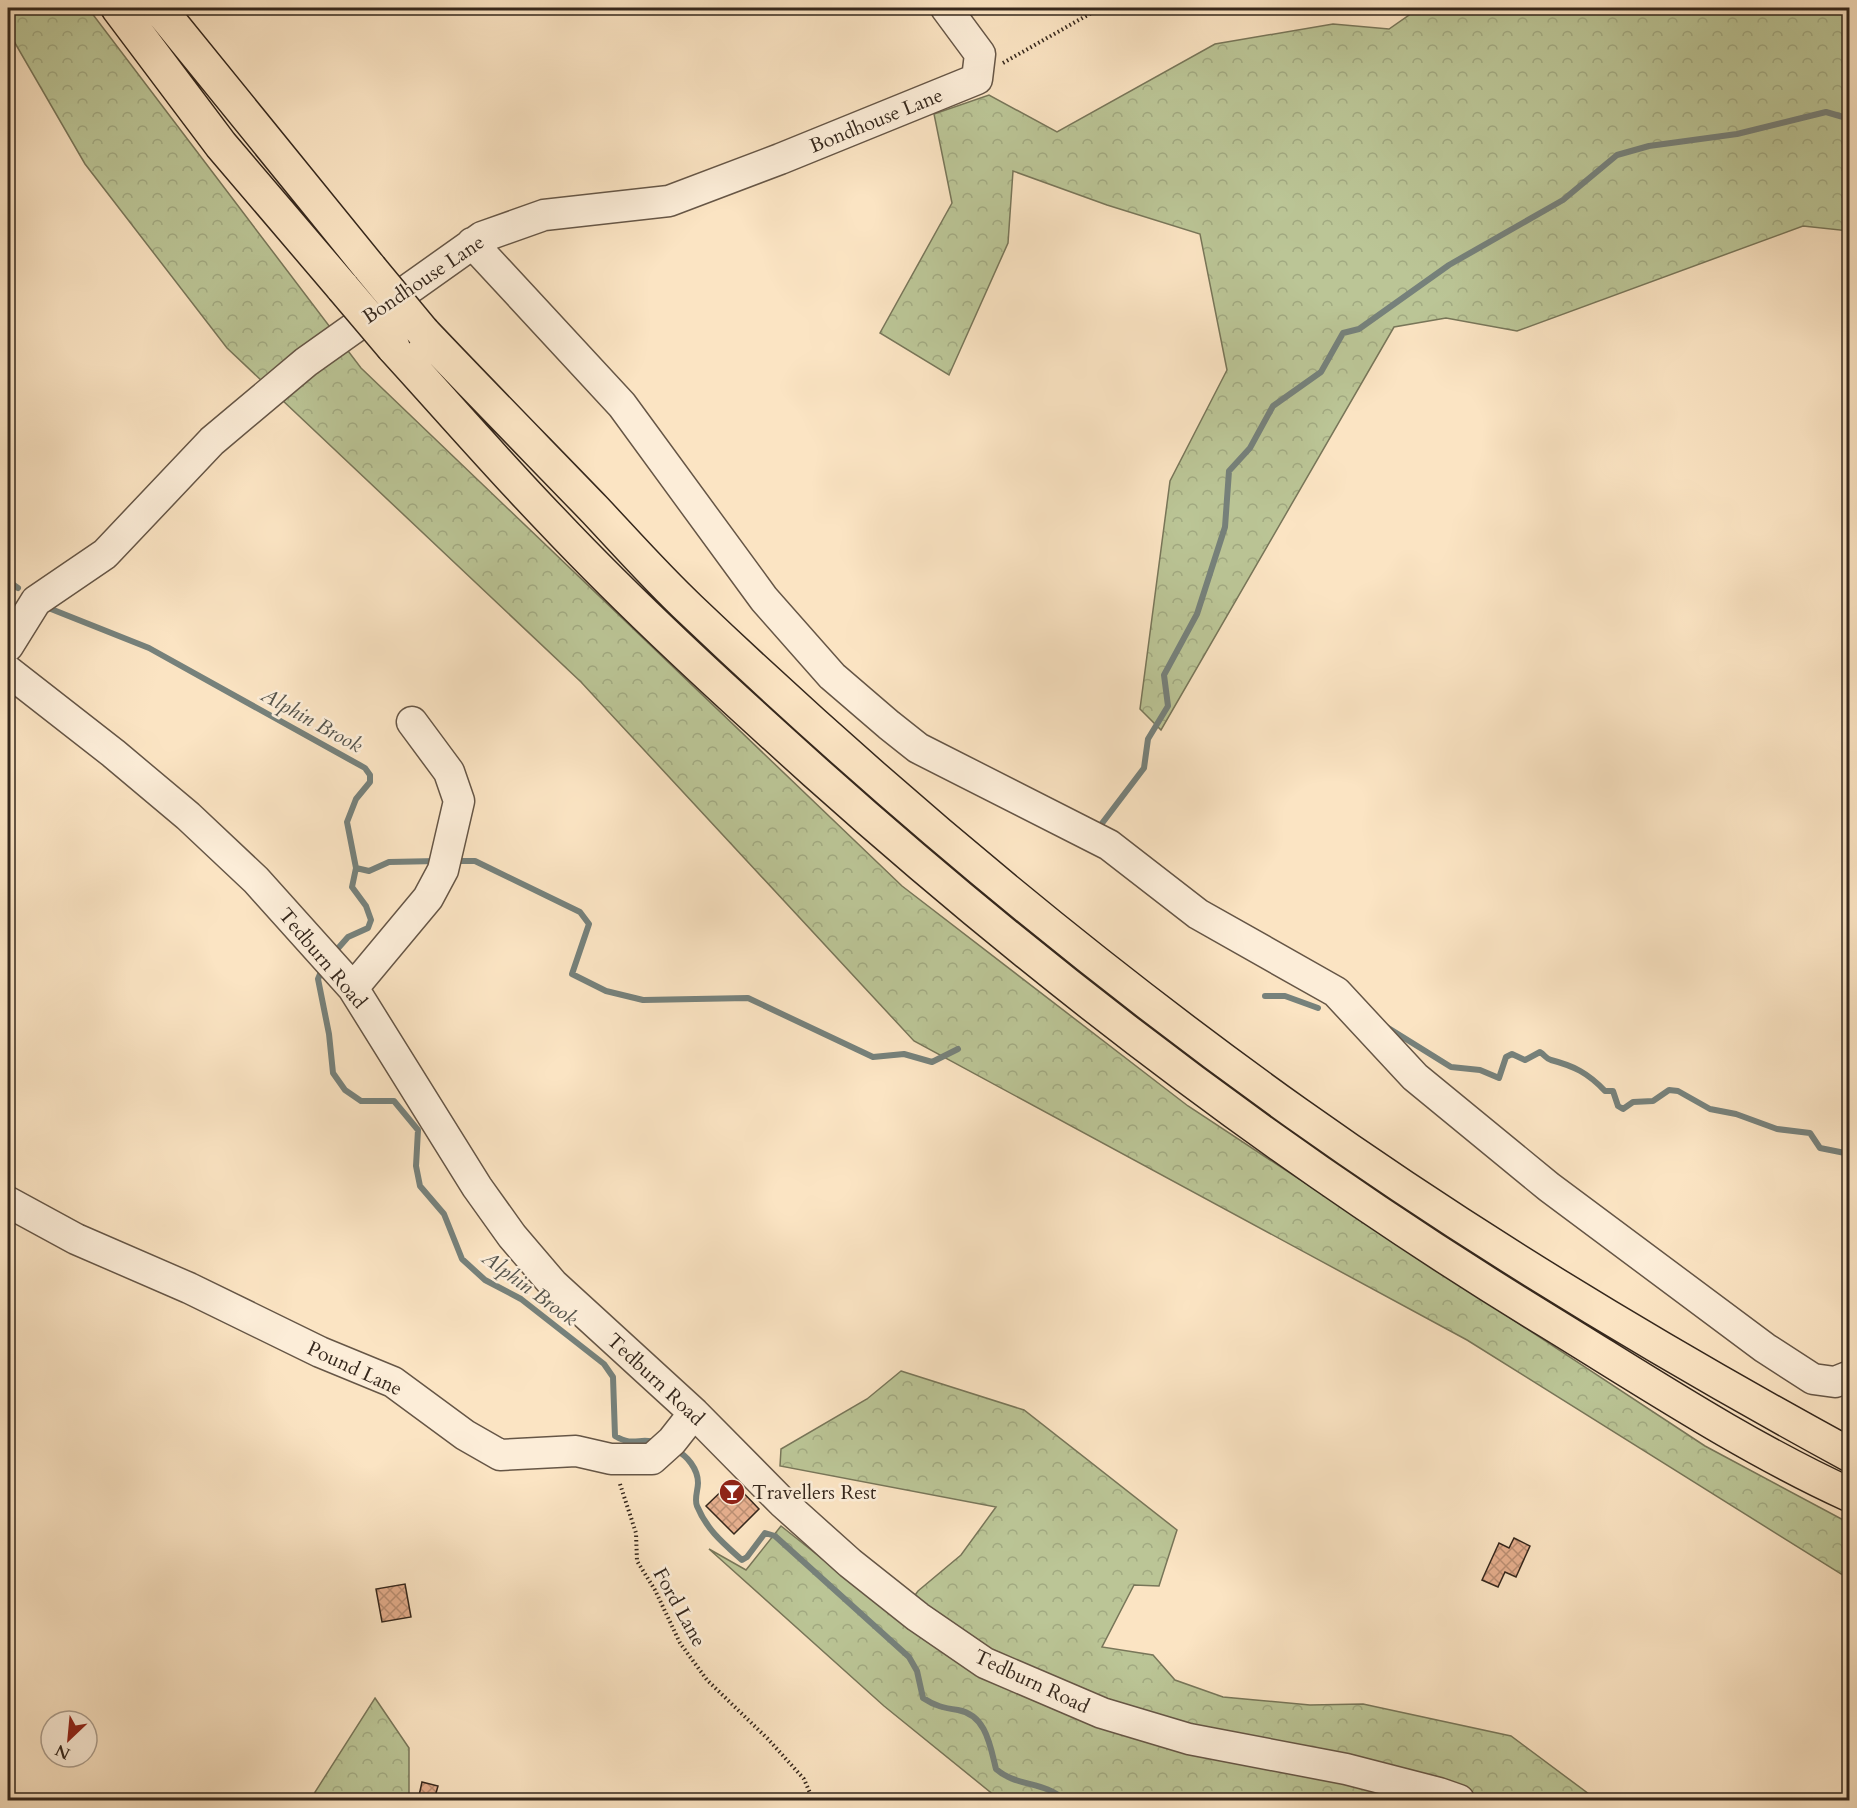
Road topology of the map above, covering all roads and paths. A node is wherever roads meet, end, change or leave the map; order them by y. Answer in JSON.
{"nodes":[{"id":1,"x":118,"y":8,"type":"edge"},
{"id":2,"x":159,"y":8,"type":"edge"},
{"id":3,"x":946,"y":8,"type":"edge"},
{"id":4,"x":1100,"y":8,"type":"edge"},
{"id":5,"x":976,"y":79,"type":"junction"},
{"id":6,"x":472,"y":243,"type":"junction"},
{"id":7,"x":8,"y":646,"type":"edge"},
{"id":8,"x":8,"y":671,"type":"edge"},
{"id":9,"x":412,"y":722,"type":"dead end"},
{"id":10,"x":346,"y":979,"type":"junction"},
{"id":11,"x":8,"y":1202,"type":"edge"},
{"id":12,"x":1850,"y":1376,"type":"edge"},
{"id":13,"x":1819,"y":1380,"type":"junction"},
{"id":14,"x":1850,"y":1398,"type":"edge"},
{"id":15,"x":694,"y":1413,"type":"junction"},
{"id":16,"x":1850,"y":1455,"type":"edge"},
{"id":17,"x":612,"y":1459,"type":"junction"},
{"id":18,"x":1850,"y":1494,"type":"edge"},
{"id":19,"x":813,"y":1800,"type":"edge"},
{"id":20,"x":1459,"y":1800,"type":"edge"}],
"edges":[{"from":1,"to":18,"type":"highway","bridge":true},
{"from":2,"to":16,"type":"highway","bridge":true},
{"from":3,"to":5,"type":"street"},
{"from":4,"to":5,"type":"path"},
{"from":5,"to":6,"type":"street","name":"Bondhouse Lane"},
{"from":6,"to":7,"type":"street","name":"Bondhouse Lane"},
{"from":6,"to":13,"type":"street"},
{"from":8,"to":10,"type":"street","name":"Tedburn Road"},
{"from":9,"to":10,"type":"street"},
{"from":10,"to":15,"type":"street","name":"Tedburn Road"},
{"from":11,"to":17,"type":"street","name":"Pound Lane"},
{"from":12,"to":13,"type":"street"},
{"from":13,"to":14,"type":"street"},
{"from":15,"to":17,"type":"street","name":"Pound Lane"},
{"from":15,"to":20,"type":"street","name":"Tedburn Road"},
{"from":17,"to":19,"type":"path","name":"Ford Lane"}]}
